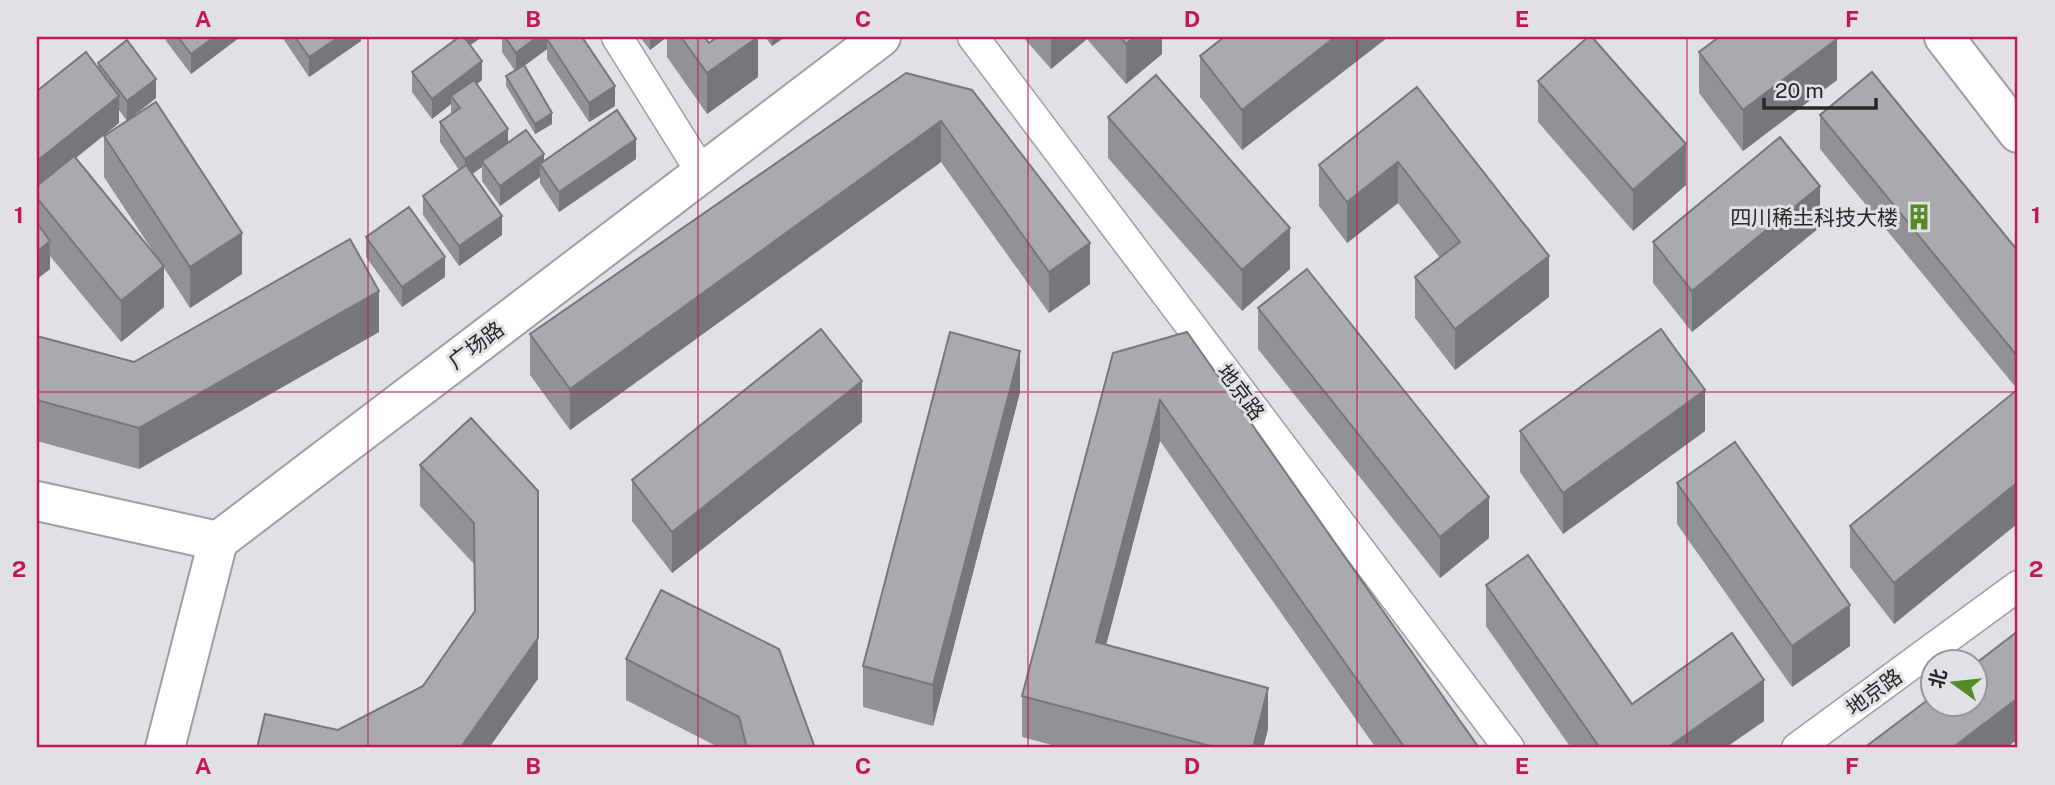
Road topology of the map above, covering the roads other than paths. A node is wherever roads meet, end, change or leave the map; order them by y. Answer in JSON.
{"nodes":[{"id":1,"x":617,"y":37,"type":"edge"},
{"id":2,"x":881,"y":37,"type":"edge"},
{"id":3,"x":973,"y":37,"type":"edge"},
{"id":4,"x":1944,"y":37,"type":"edge"},
{"id":5,"x":2018,"y":133,"type":"edge"},
{"id":6,"x":702,"y":173,"type":"junction"},
{"id":7,"x":37,"y":502,"type":"edge"},
{"id":8,"x":218,"y":541,"type":"junction"},
{"id":9,"x":2018,"y":586,"type":"edge"},
{"id":10,"x":165,"y":748,"type":"edge"},
{"id":11,"x":1509,"y":748,"type":"edge"},
{"id":12,"x":1797,"y":748,"type":"edge"}],
"edges":[{"from":1,"to":6,"type":"street"},
{"from":2,"to":6,"type":"street","name":"广场路"},
{"from":3,"to":11,"type":"street","name":"地京路"},
{"from":4,"to":5,"type":"street"},
{"from":6,"to":8,"type":"street","name":"广场路"},
{"from":7,"to":8,"type":"street"},
{"from":8,"to":10,"type":"street"},
{"from":9,"to":12,"type":"street","name":"地京路"}]}
